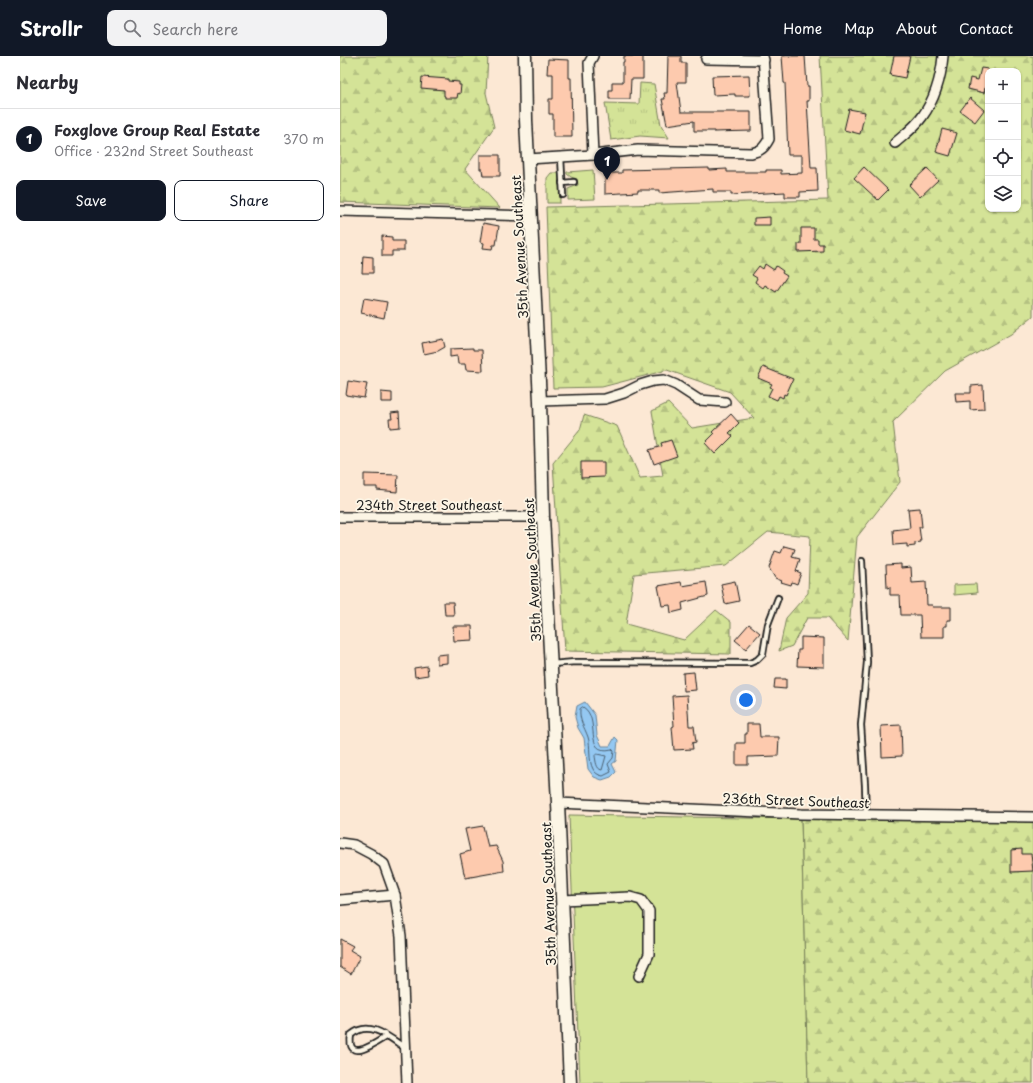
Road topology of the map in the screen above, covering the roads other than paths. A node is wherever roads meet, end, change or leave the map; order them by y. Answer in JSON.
{"nodes":[{"id":1,"x":525,"y":56,"type":"edge"},
{"id":2,"x":593,"y":56,"type":"edge"},
{"id":3,"x":943,"y":56,"type":"edge"},
{"id":4,"x":706,"y":57,"type":"edge"},
{"id":5,"x":764,"y":58,"type":"edge"},
{"id":6,"x":895,"y":143,"type":"dead end"},
{"id":7,"x":593,"y":155,"type":"junction"},
{"id":8,"x":561,"y":157,"type":"junction"},
{"id":9,"x":528,"y":159,"type":"junction"},
{"id":10,"x":574,"y":182,"type":"dead end"},
{"id":11,"x":562,"y":183,"type":"junction"},
{"id":12,"x":563,"y":195,"type":"dead end"},
{"id":13,"x":340,"y":211,"type":"edge"},
{"id":14,"x":531,"y":216,"type":"junction"},
{"id":15,"x":540,"y":401,"type":"junction"},
{"id":16,"x":725,"y":402,"type":"dead end"},
{"id":17,"x":340,"y":517,"type":"edge"},
{"id":18,"x":543,"y":517,"type":"junction"},
{"id":19,"x":862,"y":561,"type":"dead end"},
{"id":20,"x":778,"y":598,"type":"dead end"},
{"id":21,"x":550,"y":664,"type":"junction"},
{"id":22,"x":558,"y":803,"type":"junction"},
{"id":23,"x":866,"y":815,"type":"junction"},
{"id":24,"x":1033,"y":817,"type":"edge"},
{"id":25,"x":340,"y":843,"type":"edge"},
{"id":26,"x":395,"y":895,"type":"junction"},
{"id":27,"x":340,"y":900,"type":"edge"},
{"id":28,"x":562,"y":900,"type":"junction"},
{"id":29,"x":640,"y":976,"type":"dead end"},
{"id":30,"x":387,"y":1036,"type":"junction"},
{"id":31,"x":406,"y":1049,"type":"junction"},
{"id":32,"x":407,"y":1083,"type":"edge"},
{"id":33,"x":570,"y":1083,"type":"edge"}],
"edges":[{"from":1,"to":9,"type":"street","name":"35th Avenue Southeast"},
{"from":2,"to":7,"type":"street"},
{"from":3,"to":6,"type":"street"},
{"from":4,"to":5,"type":"street"},
{"from":5,"to":7,"type":"street"},
{"from":7,"to":8,"type":"street"},
{"from":8,"to":9,"type":"street"},
{"from":8,"to":11,"type":"lane"},
{"from":9,"to":14,"type":"street","name":"35th Avenue Southeast"},
{"from":10,"to":11,"type":"lane"},
{"from":11,"to":12,"type":"lane"},
{"from":13,"to":14,"type":"street"},
{"from":14,"to":15,"type":"street","name":"35th Avenue Southeast"},
{"from":15,"to":16,"type":"street"},
{"from":15,"to":18,"type":"street","name":"35th Avenue Southeast"},
{"from":17,"to":18,"type":"street","name":"234th Street Southeast"},
{"from":18,"to":21,"type":"street","name":"35th Avenue Southeast"},
{"from":19,"to":23,"type":"lane"},
{"from":20,"to":21,"type":"lane"},
{"from":21,"to":22,"type":"street","name":"35th Avenue Southeast"},
{"from":22,"to":23,"type":"street","name":"236th Street Southeast"},
{"from":22,"to":28,"type":"street","name":"35th Avenue Southeast"},
{"from":23,"to":24,"type":"street","name":"236th Street Southeast"},
{"from":25,"to":26,"type":"street"},
{"from":26,"to":27,"type":"street"},
{"from":26,"to":31,"type":"street"},
{"from":28,"to":29,"type":"street"},
{"from":28,"to":33,"type":"street","name":"35th Avenue Southeast"},
{"from":30,"to":30,"type":"lane"},
{"from":30,"to":31,"type":"lane"},
{"from":31,"to":32,"type":"street"}]}
